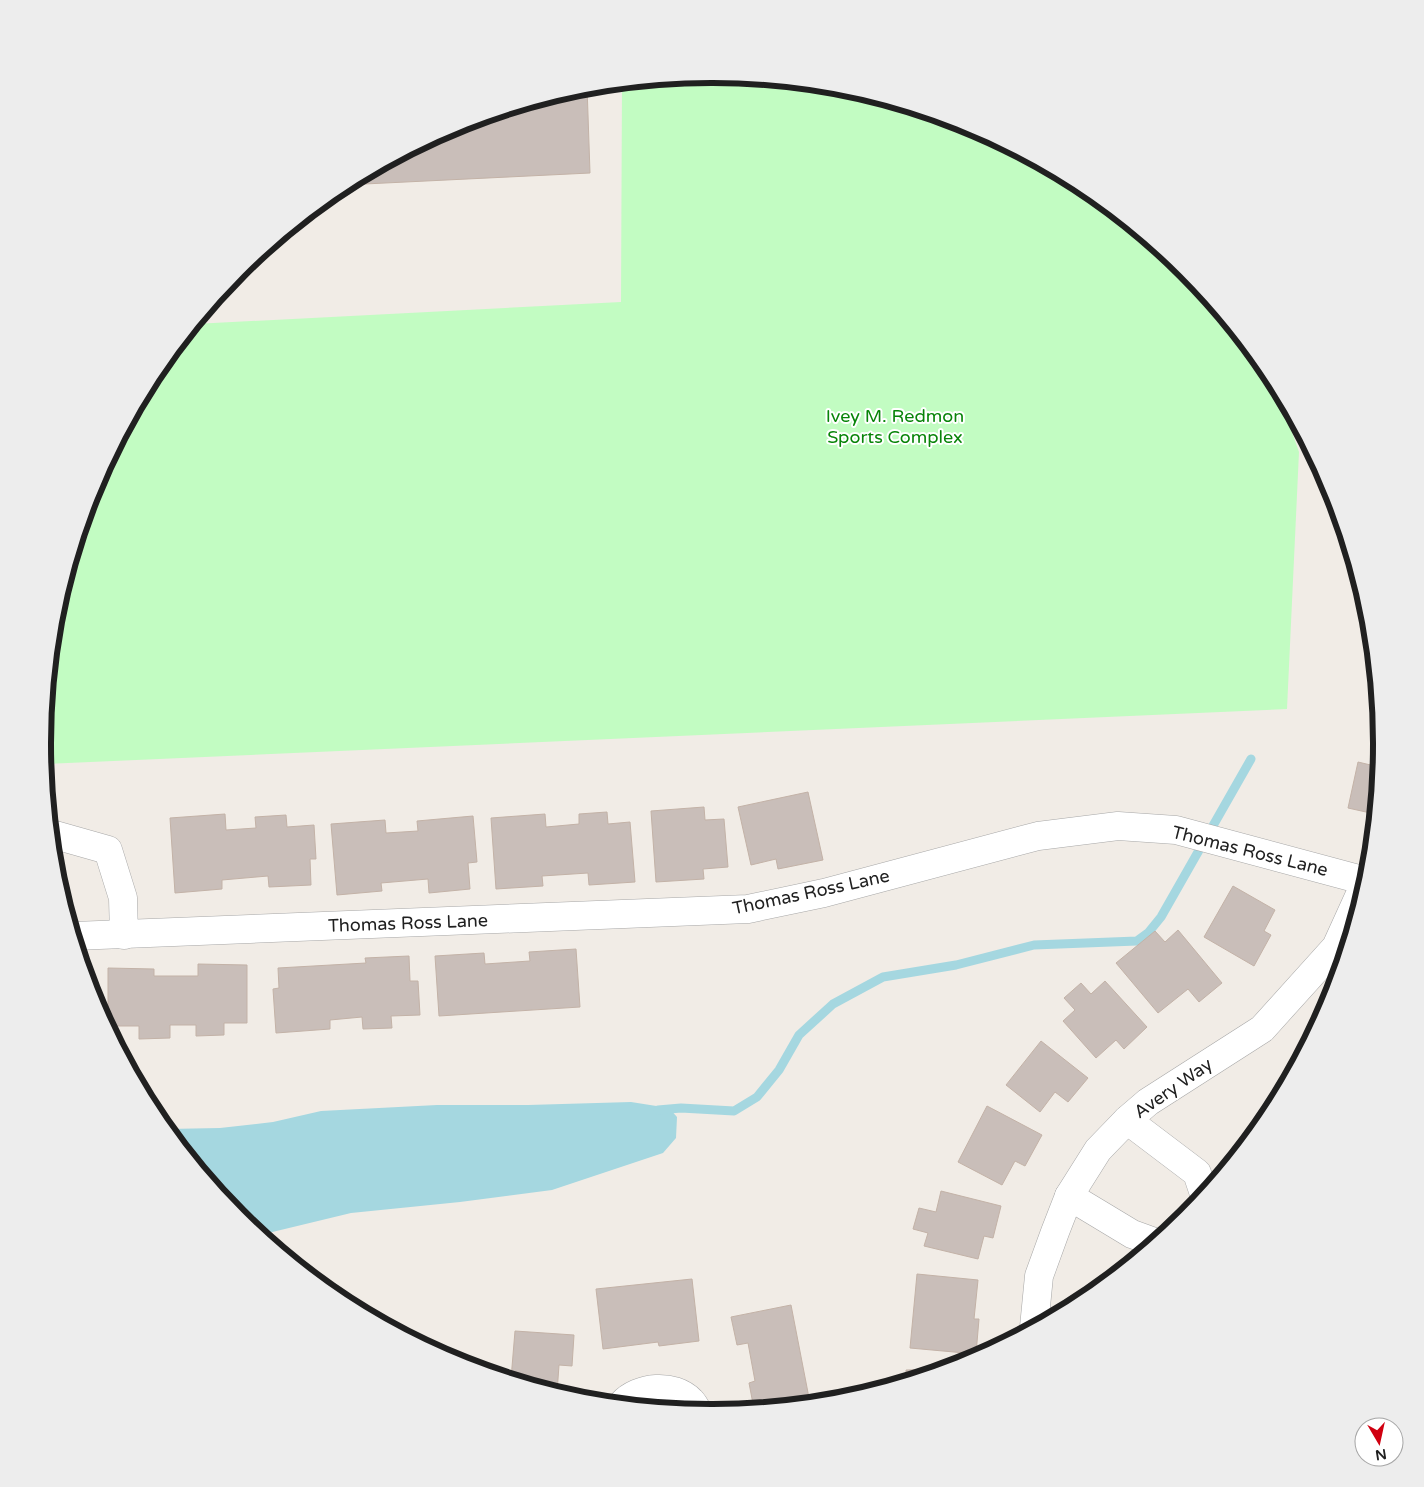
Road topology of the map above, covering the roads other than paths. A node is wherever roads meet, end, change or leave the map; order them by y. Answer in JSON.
{"nodes":[{"id":1,"x":58,"y":836,"type":"edge"},
{"id":2,"x":1358,"y":879,"type":"edge"},
{"id":3,"x":1349,"y":918,"type":"edge"},
{"id":4,"x":124,"y":935,"type":"junction"},
{"id":5,"x":80,"y":936,"type":"edge"},
{"id":6,"x":1127,"y":1120,"type":"junction"},
{"id":7,"x":1202,"y":1187,"type":"edge"},
{"id":8,"x":1069,"y":1196,"type":"junction"},
{"id":9,"x":1148,"y":1240,"type":"edge"},
{"id":10,"x":1035,"y":1320,"type":"edge"},
{"id":11,"x":629,"y":1399,"type":"edge"},
{"id":12,"x":693,"y":1404,"type":"edge"}],
"edges":[{"from":1,"to":4,"type":"street"},
{"from":2,"to":4,"type":"street","name":"Thomas Ross Lane"},
{"from":3,"to":6,"type":"street","name":"Avery Way"},
{"from":4,"to":5,"type":"street","name":"Thomas Ross Lane"},
{"from":6,"to":7,"type":"street"},
{"from":6,"to":8,"type":"street","name":"Avery Way"},
{"from":8,"to":9,"type":"street"},
{"from":8,"to":10,"type":"street","name":"Avery Way"},
{"from":11,"to":12,"type":"street"}]}
